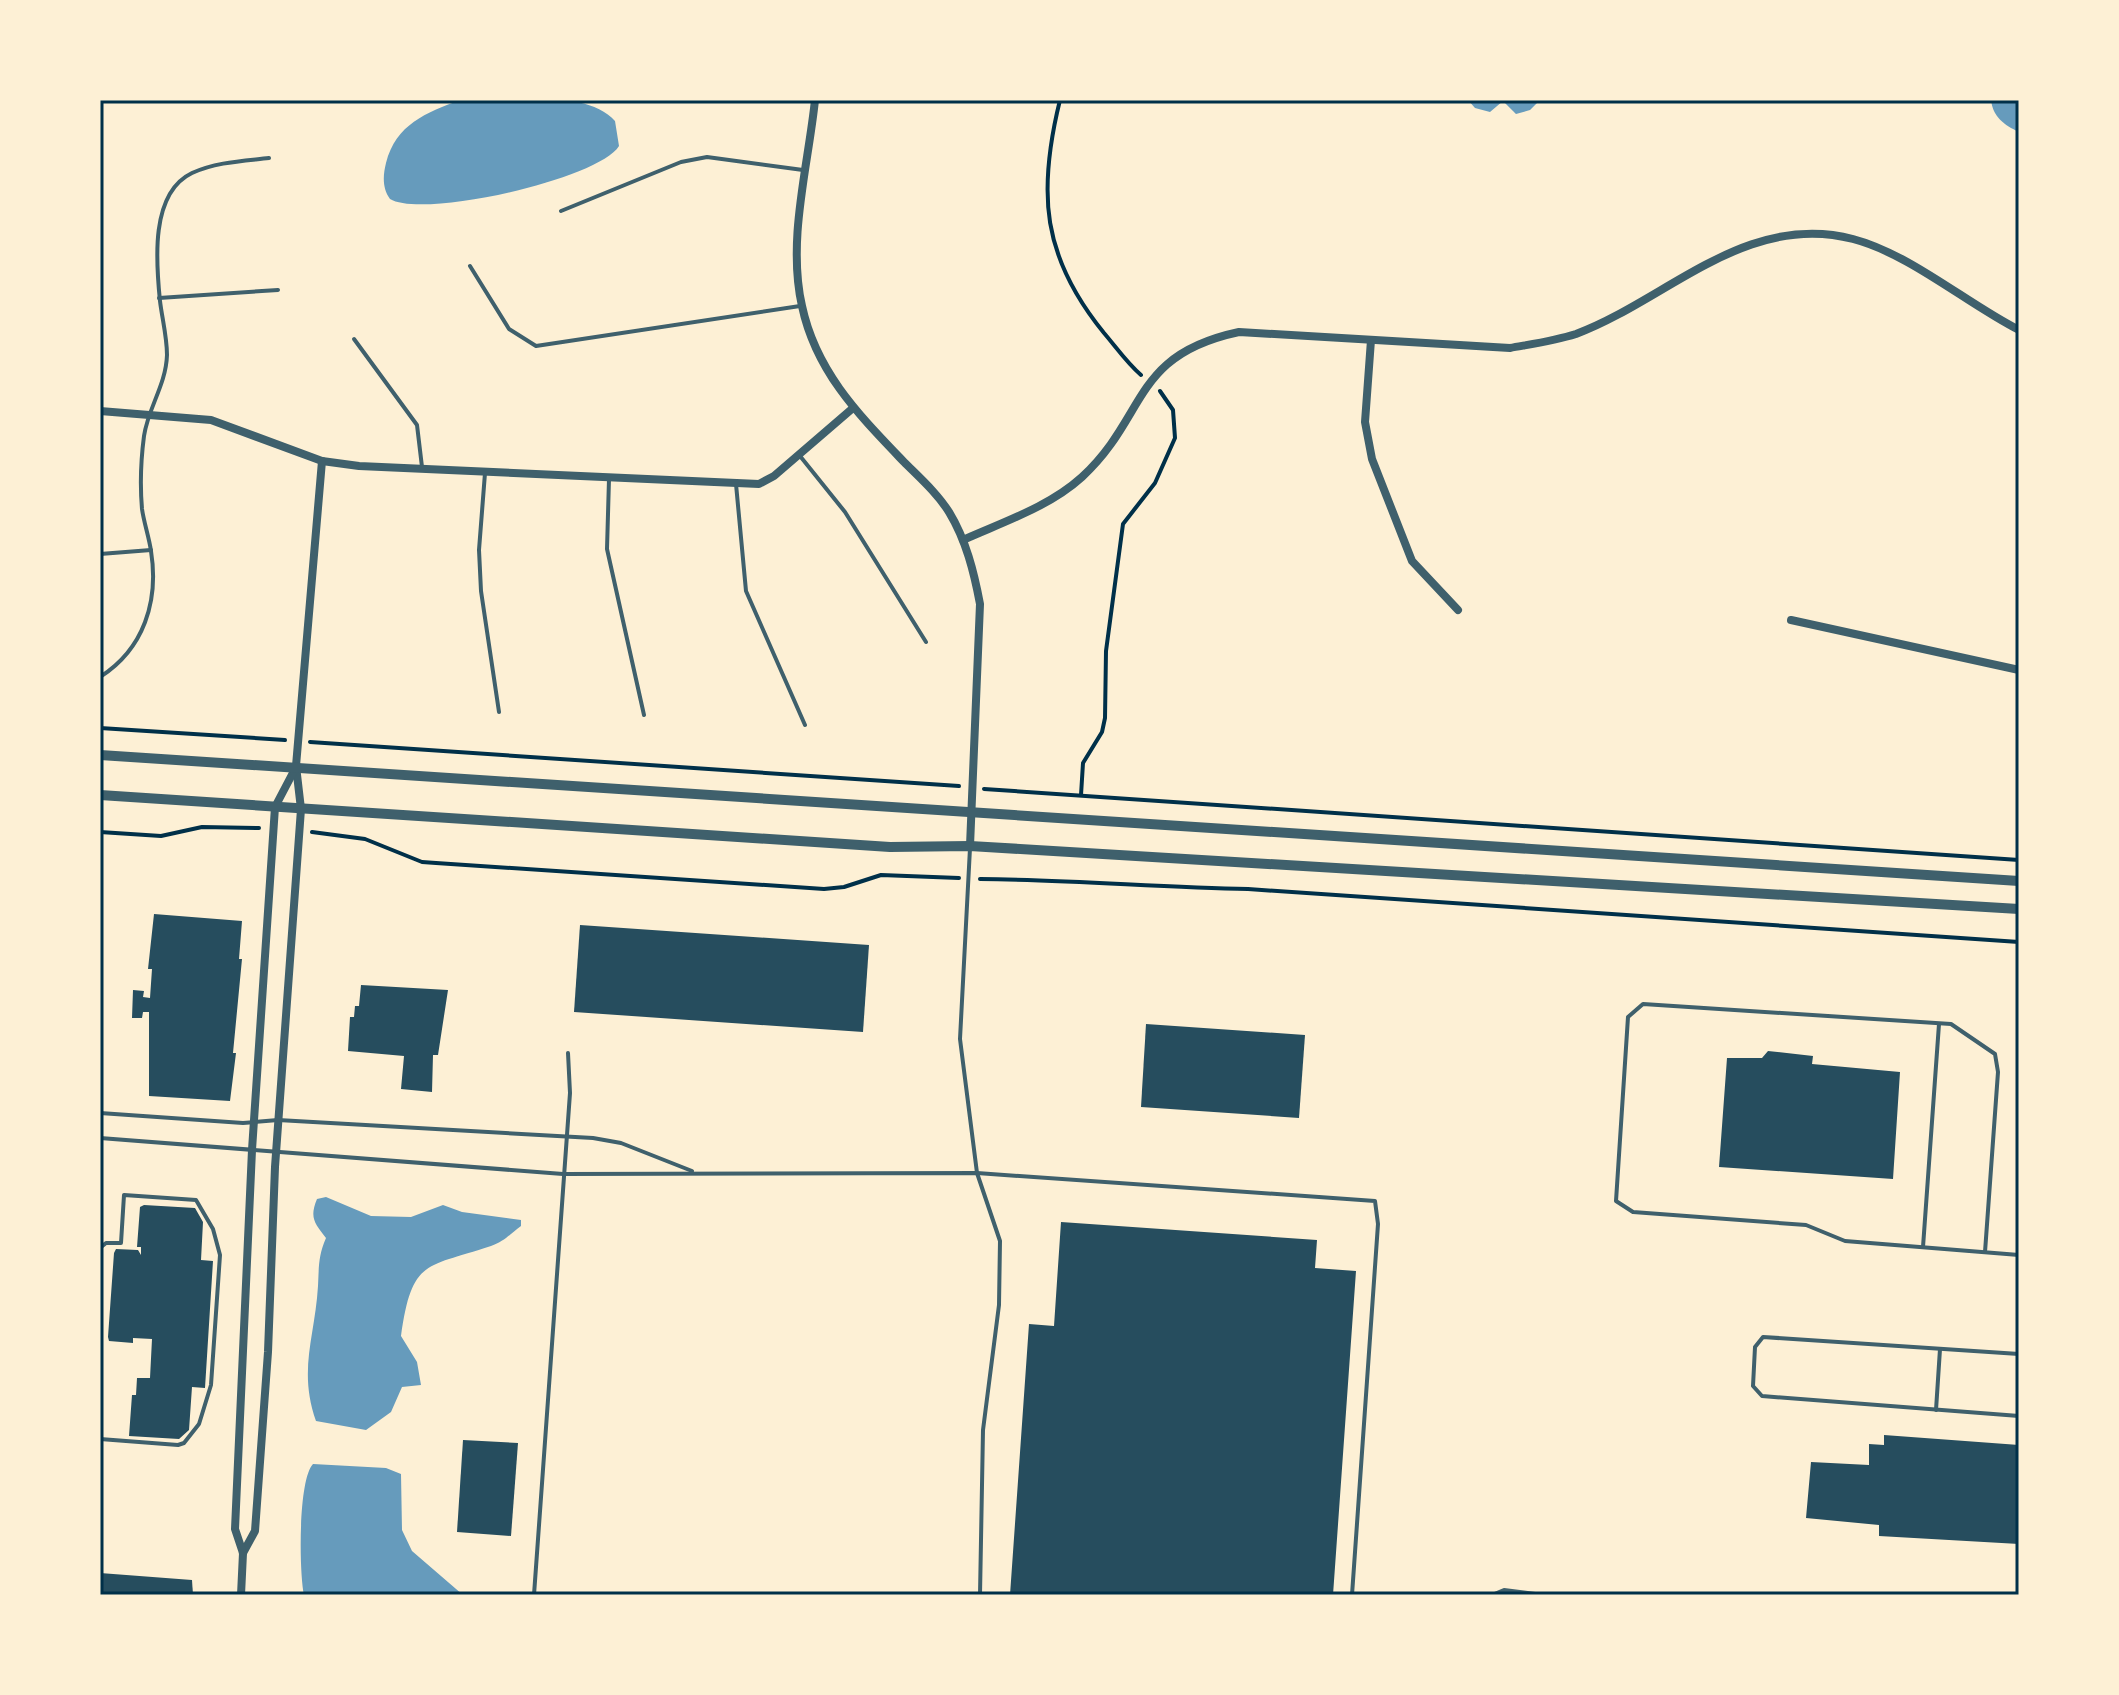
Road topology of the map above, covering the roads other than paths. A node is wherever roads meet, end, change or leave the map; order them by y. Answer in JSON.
{"nodes":[{"id":1,"x":815,"y":100,"type":"edge"},
{"id":2,"x":269,"y":158,"type":"dead end"},
{"id":3,"x":807,"y":170,"type":"junction"},
{"id":4,"x":561,"y":211,"type":"dead end"},
{"id":5,"x":470,"y":266,"type":"dead end"},
{"id":6,"x":278,"y":290,"type":"dead end"},
{"id":7,"x":159,"y":298,"type":"junction"},
{"id":8,"x":802,"y":306,"type":"junction"},
{"id":9,"x":2019,"y":330,"type":"edge"},
{"id":10,"x":354,"y":339,"type":"dead end"},
{"id":11,"x":1371,"y":340,"type":"junction"},
{"id":12,"x":853,"y":408,"type":"junction"},
{"id":13,"x":100,"y":411,"type":"edge"},
{"id":14,"x":151,"y":414,"type":"junction"},
{"id":15,"x":798,"y":455,"type":"junction"},
{"id":16,"x":322,"y":461,"type":"junction"},
{"id":17,"x":422,"y":470,"type":"junction"},
{"id":18,"x":485,"y":473,"type":"junction"},
{"id":19,"x":609,"y":479,"type":"junction"},
{"id":20,"x":736,"y":484,"type":"junction"},
{"id":21,"x":963,"y":540,"type":"junction"},
{"id":22,"x":151,"y":550,"type":"junction"},
{"id":23,"x":100,"y":554,"type":"edge"},
{"id":24,"x":1458,"y":610,"type":"dead end"},
{"id":25,"x":1791,"y":620,"type":"dead end"},
{"id":26,"x":926,"y":642,"type":"dead end"},
{"id":27,"x":2019,"y":670,"type":"edge"},
{"id":28,"x":100,"y":677,"type":"edge"},
{"id":29,"x":499,"y":712,"type":"dead end"},
{"id":30,"x":644,"y":715,"type":"dead end"},
{"id":31,"x":805,"y":725,"type":"dead end"},
{"id":32,"x":100,"y":755,"type":"edge"},
{"id":33,"x":296,"y":766,"type":"junction"},
{"id":34,"x":100,"y":795,"type":"edge"},
{"id":35,"x":275,"y":807,"type":"junction"},
{"id":36,"x":301,"y":809,"type":"junction"},
{"id":37,"x":972,"y":813,"type":"junction"},
{"id":38,"x":970,"y":846,"type":"junction"},
{"id":39,"x":2019,"y":881,"type":"edge"},
{"id":40,"x":2019,"y":909,"type":"edge"},
{"id":41,"x":1939,"y":1024,"type":"junction"},
{"id":42,"x":568,"y":1053,"type":"dead end"},
{"id":43,"x":100,"y":1113,"type":"edge"},
{"id":44,"x":278,"y":1120,"type":"junction"},
{"id":45,"x":253,"y":1122,"type":"junction"},
{"id":46,"x":566,"y":1137,"type":"junction"},
{"id":47,"x":100,"y":1138,"type":"edge"},
{"id":48,"x":252,"y":1150,"type":"junction"},
{"id":49,"x":276,"y":1155,"type":"junction"},
{"id":50,"x":694,"y":1172,"type":"junction"},
{"id":51,"x":977,"y":1173,"type":"junction"},
{"id":52,"x":563,"y":1174,"type":"junction"},
{"id":53,"x":1923,"y":1247,"type":"junction"},
{"id":54,"x":100,"y":1248,"type":"edge"},
{"id":55,"x":1985,"y":1252,"type":"junction"},
{"id":56,"x":2019,"y":1255,"type":"edge"},
{"id":57,"x":1940,"y":1349,"type":"junction"},
{"id":58,"x":2019,"y":1354,"type":"edge"},
{"id":59,"x":1936,"y":1410,"type":"junction"},
{"id":60,"x":2019,"y":1416,"type":"edge"},
{"id":61,"x":100,"y":1439,"type":"edge"},
{"id":62,"x":243,"y":1553,"type":"junction"},
{"id":63,"x":241,"y":1595,"type":"edge"},
{"id":64,"x":534,"y":1595,"type":"edge"},
{"id":65,"x":980,"y":1595,"type":"edge"},
{"id":66,"x":1352,"y":1595,"type":"edge"},
{"id":67,"x":1492,"y":1595,"type":"edge"},
{"id":68,"x":1543,"y":1595,"type":"edge"}],
"edges":[{"from":1,"to":3,"type":"street"},
{"from":2,"to":7,"type":"lane"},
{"from":3,"to":4,"type":"lane"},
{"from":3,"to":8,"type":"street"},
{"from":5,"to":8,"type":"lane"},
{"from":6,"to":7,"type":"lane"},
{"from":7,"to":14,"type":"lane"},
{"from":8,"to":12,"type":"street"},
{"from":9,"to":11,"type":"street"},
{"from":10,"to":17,"type":"lane"},
{"from":11,"to":21,"type":"street"},
{"from":11,"to":24,"type":"street"},
{"from":12,"to":15,"type":"street"},
{"from":12,"to":21,"type":"street"},
{"from":13,"to":14,"type":"street"},
{"from":14,"to":16,"type":"street"},
{"from":14,"to":22,"type":"lane"},
{"from":15,"to":20,"type":"street"},
{"from":15,"to":26,"type":"lane"},
{"from":16,"to":17,"type":"street"},
{"from":16,"to":33,"type":"street"},
{"from":17,"to":18,"type":"street"},
{"from":18,"to":19,"type":"street"},
{"from":18,"to":29,"type":"lane"},
{"from":19,"to":20,"type":"street"},
{"from":19,"to":30,"type":"lane"},
{"from":20,"to":31,"type":"lane"},
{"from":21,"to":37,"type":"street"},
{"from":22,"to":23,"type":"lane"},
{"from":22,"to":28,"type":"lane"},
{"from":25,"to":27,"type":"street"},
{"from":32,"to":33,"type":"street"},
{"from":33,"to":35,"type":"street"},
{"from":33,"to":36,"type":"street"},
{"from":33,"to":37,"type":"street"},
{"from":34,"to":35,"type":"street"},
{"from":35,"to":36,"type":"street"},
{"from":35,"to":45,"type":"street"},
{"from":36,"to":38,"type":"street"},
{"from":36,"to":44,"type":"street"},
{"from":37,"to":38,"type":"street"},
{"from":37,"to":39,"type":"street"},
{"from":38,"to":40,"type":"street"},
{"from":38,"to":51,"type":"lane"},
{"from":41,"to":53,"type":"lane"},
{"from":41,"to":53,"type":"lane"},
{"from":41,"to":55,"type":"lane"},
{"from":42,"to":46,"type":"lane"},
{"from":43,"to":45,"type":"lane"},
{"from":44,"to":45,"type":"lane"},
{"from":44,"to":46,"type":"lane"},
{"from":44,"to":49,"type":"street"},
{"from":45,"to":48,"type":"street"},
{"from":46,"to":50,"type":"lane"},
{"from":46,"to":52,"type":"lane"},
{"from":47,"to":48,"type":"lane"},
{"from":48,"to":49,"type":"lane"},
{"from":48,"to":62,"type":"street"},
{"from":49,"to":52,"type":"lane"},
{"from":49,"to":62,"type":"street"},
{"from":50,"to":51,"type":"lane"},
{"from":50,"to":52,"type":"lane"},
{"from":51,"to":65,"type":"lane"},
{"from":51,"to":66,"type":"lane"},
{"from":52,"to":64,"type":"lane"},
{"from":53,"to":55,"type":"lane"},
{"from":54,"to":61,"type":"lane"},
{"from":55,"to":56,"type":"lane"},
{"from":57,"to":58,"type":"lane"},
{"from":57,"to":59,"type":"lane"},
{"from":57,"to":59,"type":"lane"},
{"from":59,"to":60,"type":"lane"},
{"from":62,"to":63,"type":"street"},
{"from":67,"to":68,"type":"lane"}]}
